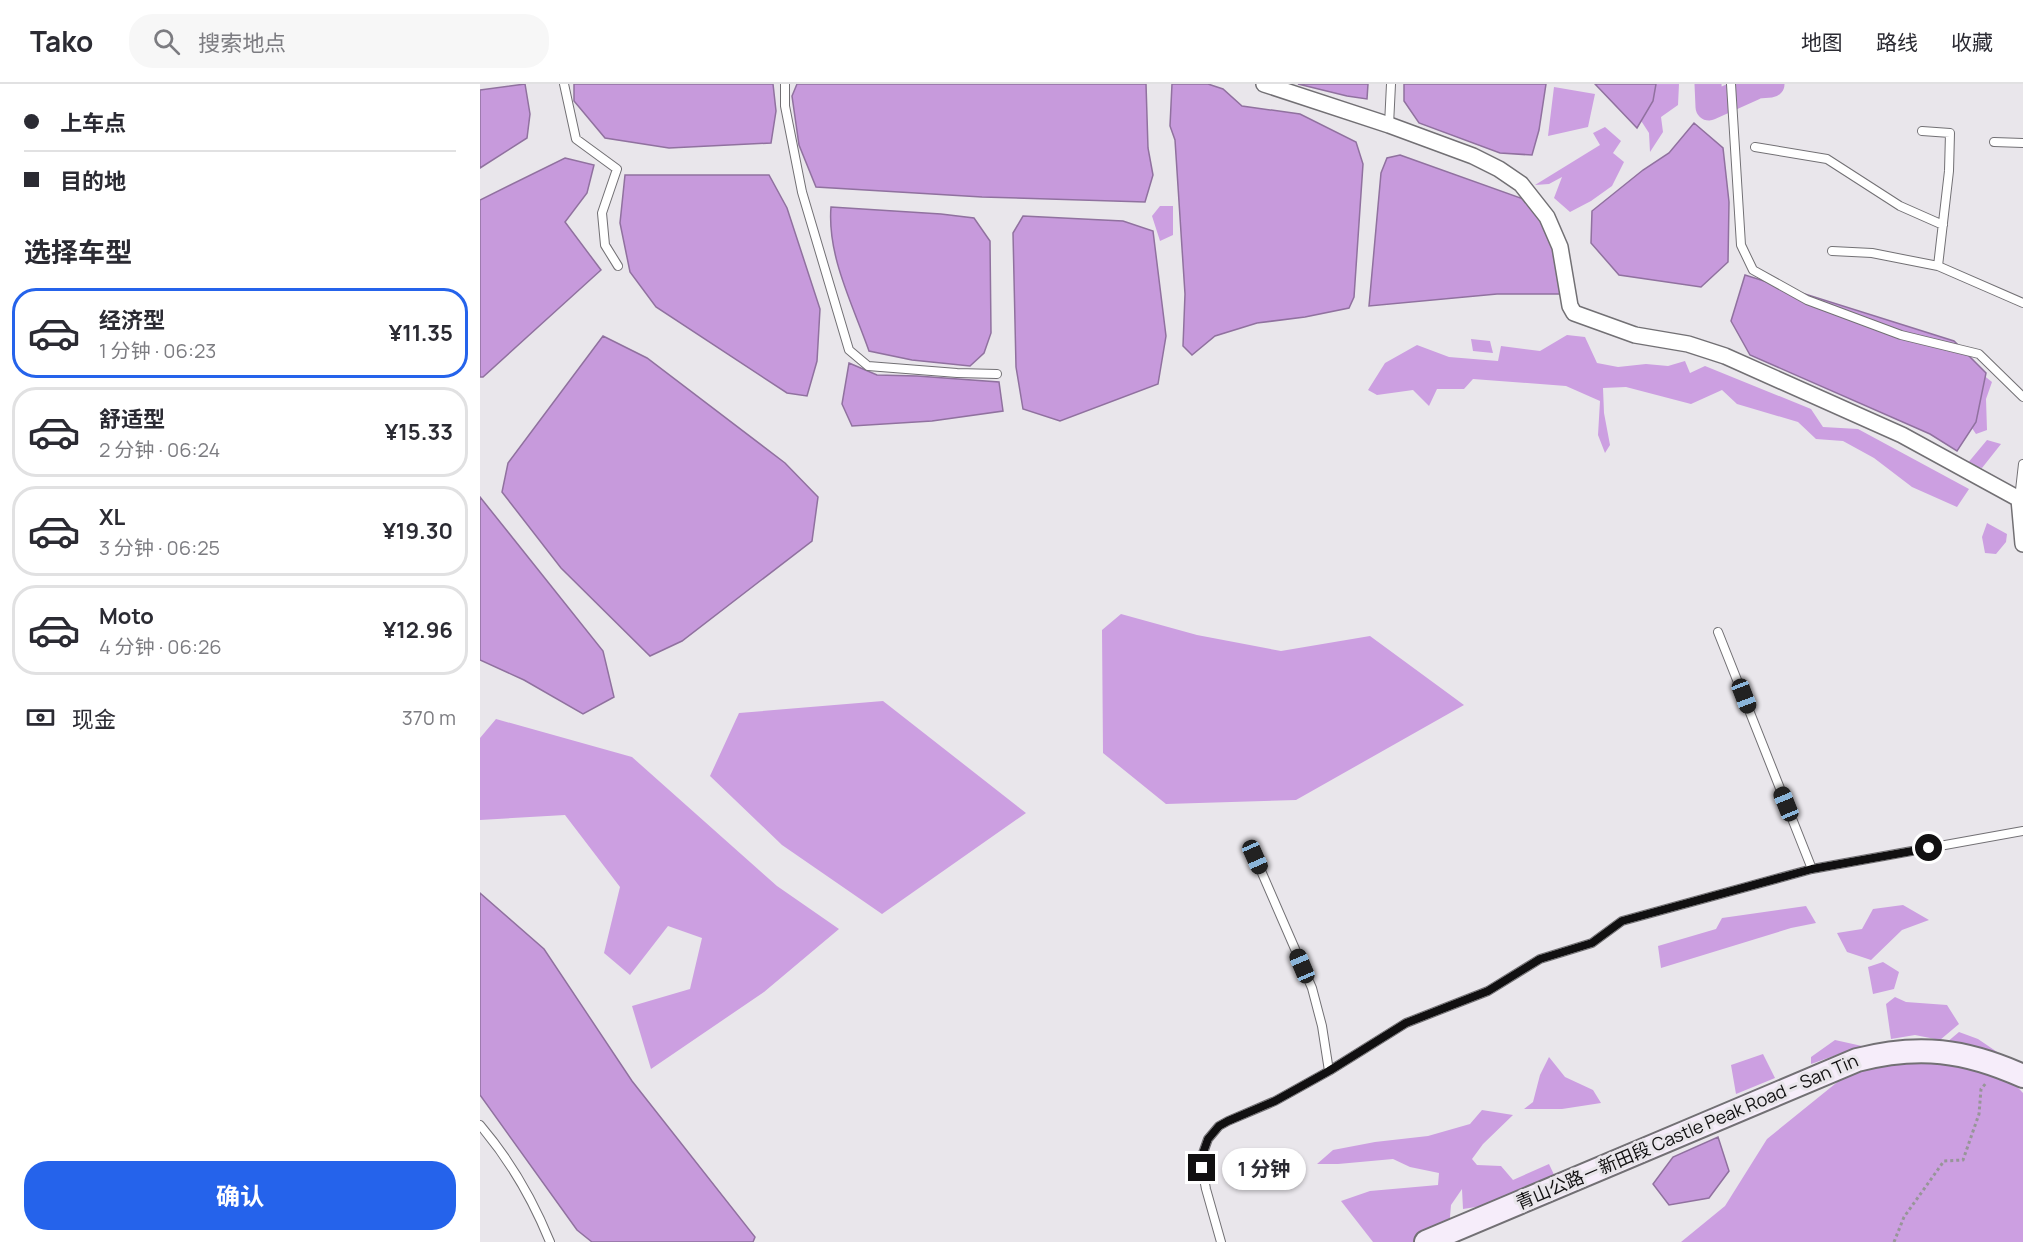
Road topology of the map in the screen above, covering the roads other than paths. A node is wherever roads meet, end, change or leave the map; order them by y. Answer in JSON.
{"nodes":[{"id":1,"x":564,"y":84,"type":"edge"},
{"id":2,"x":785,"y":84,"type":"edge"},
{"id":3,"x":1264,"y":84,"type":"edge"},
{"id":4,"x":1391,"y":84,"type":"edge"},
{"id":5,"x":1731,"y":84,"type":"edge"},
{"id":6,"x":1389,"y":125,"type":"junction"},
{"id":7,"x":1922,"y":131,"type":"dead end"},
{"id":8,"x":1994,"y":142,"type":"dead end"},
{"id":9,"x":2023,"y":143,"type":"edge"},
{"id":10,"x":1755,"y":147,"type":"dead end"},
{"id":11,"x":1943,"y":225,"type":"junction"},
{"id":12,"x":1832,"y":251,"type":"dead end"},
{"id":13,"x":618,"y":266,"type":"dead end"},
{"id":14,"x":1938,"y":266,"type":"junction"},
{"id":15,"x":2023,"y":303,"type":"edge"},
{"id":16,"x":997,"y":374,"type":"dead end"},
{"id":17,"x":2023,"y":397,"type":"edge"},
{"id":18,"x":2023,"y":464,"type":"edge"},
{"id":19,"x":2019,"y":499,"type":"junction"},
{"id":20,"x":2023,"y":544,"type":"edge"},
{"id":21,"x":1718,"y":632,"type":"dead end"},
{"id":22,"x":2023,"y":831,"type":"edge"},
{"id":23,"x":1255,"y":857,"type":"dead end"},
{"id":24,"x":1812,"y":869,"type":"junction"},
{"id":25,"x":1329,"y":1071,"type":"junction"},
{"id":26,"x":2023,"y":1076,"type":"edge"},
{"id":27,"x":480,"y":1125,"type":"edge"},
{"id":28,"x":550,"y":1242,"type":"edge"},
{"id":29,"x":1221,"y":1242,"type":"edge"},
{"id":30,"x":1426,"y":1242,"type":"edge"}],
"edges":[{"from":1,"to":13,"type":"lane"},
{"from":2,"to":16,"type":"lane"},
{"from":3,"to":6,"type":"street"},
{"from":4,"to":6,"type":"lane"},
{"from":5,"to":17,"type":"lane"},
{"from":6,"to":19,"type":"street"},
{"from":7,"to":11,"type":"lane"},
{"from":8,"to":9,"type":"lane"},
{"from":10,"to":11,"type":"lane"},
{"from":11,"to":14,"type":"lane"},
{"from":12,"to":14,"type":"lane"},
{"from":14,"to":15,"type":"lane"},
{"from":18,"to":19,"type":"lane"},
{"from":19,"to":20,"type":"street"},
{"from":21,"to":24,"type":"lane"},
{"from":22,"to":24,"type":"lane"},
{"from":23,"to":25,"type":"lane"},
{"from":24,"to":25,"type":"lane"},
{"from":25,"to":29,"type":"lane"},
{"from":26,"to":30,"type":"main road","name":"青山公路－新田段 Castle Peak Road – San Tin"},
{"from":27,"to":28,"type":"lane"}]}
